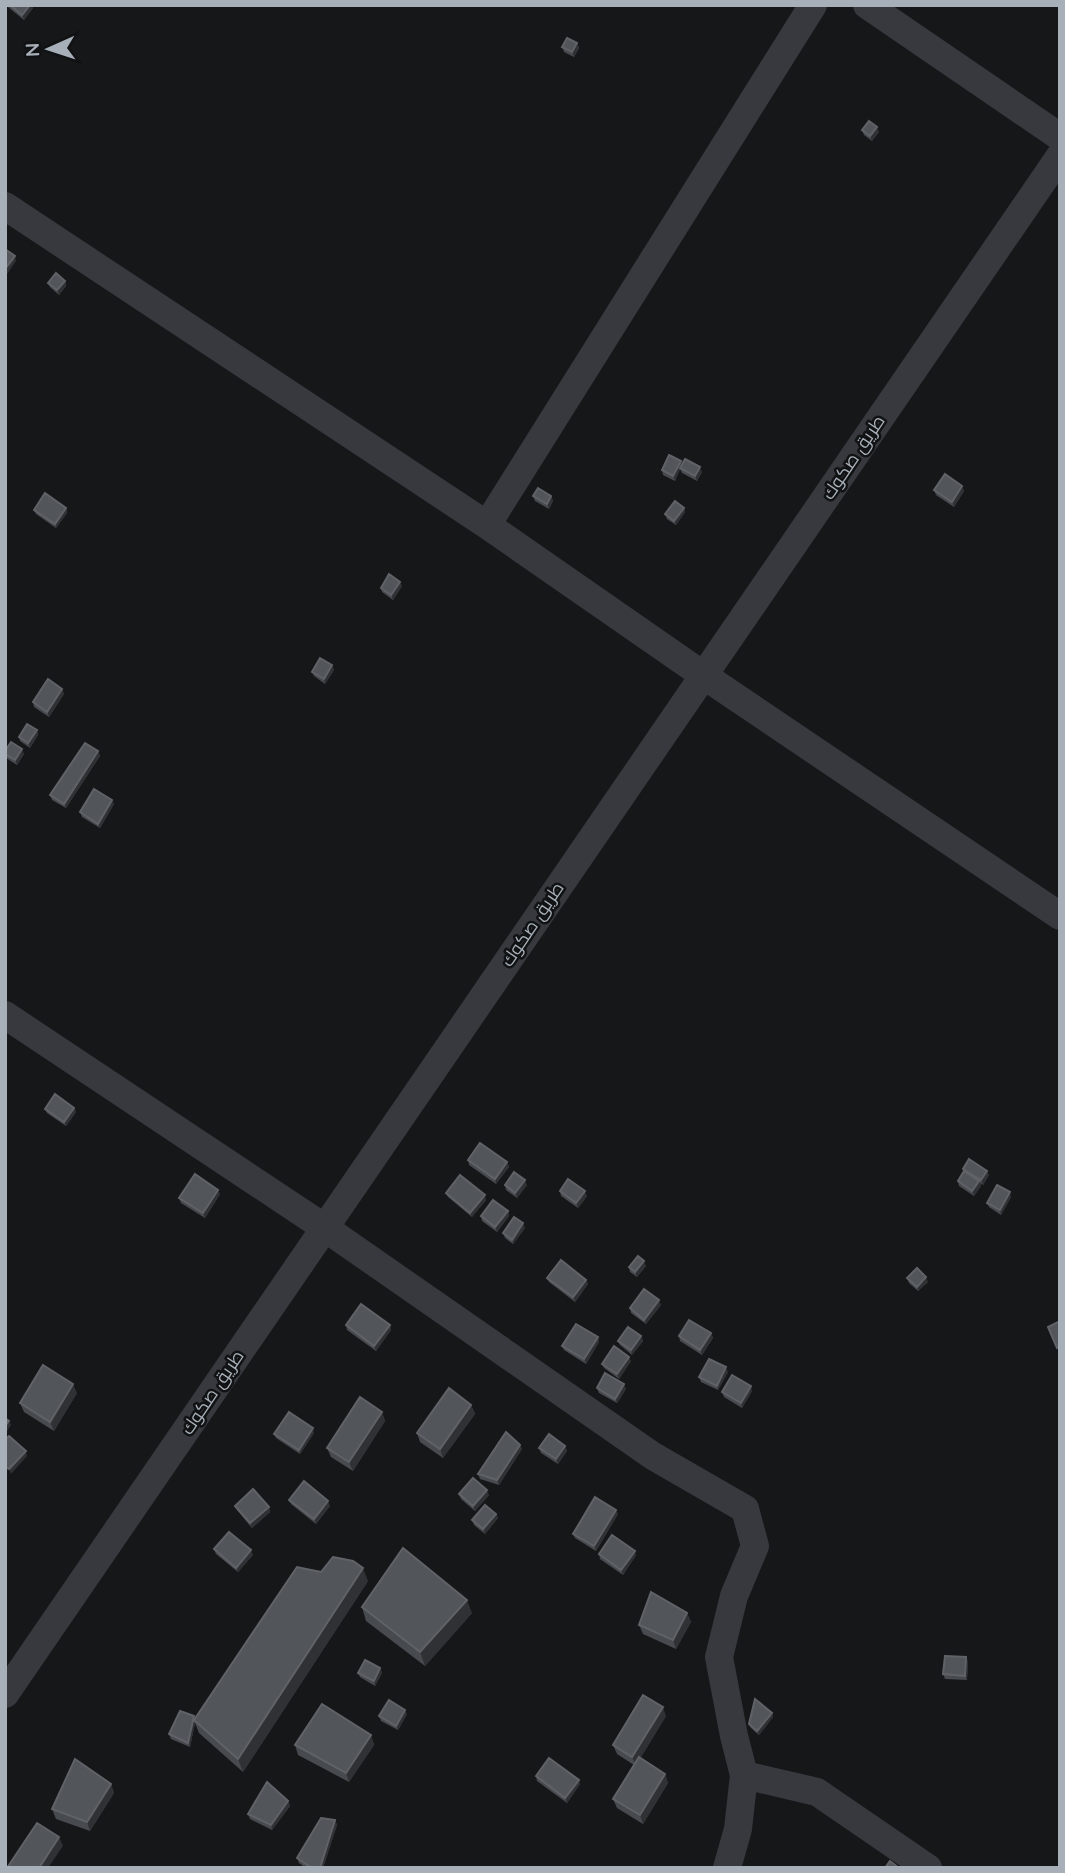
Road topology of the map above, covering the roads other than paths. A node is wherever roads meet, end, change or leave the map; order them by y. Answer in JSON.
{"nodes":[{"id":1,"x":813,"y":5,"type":"edge"},
{"id":2,"x":867,"y":5,"type":"edge"},
{"id":3,"x":1060,"y":138,"type":"edge"},
{"id":4,"x":1060,"y":156,"type":"edge"},
{"id":5,"x":5,"y":206,"type":"edge"},
{"id":6,"x":487,"y":525,"type":"junction"},
{"id":7,"x":703,"y":675,"type":"junction"},
{"id":8,"x":1060,"y":916,"type":"edge"},
{"id":9,"x":5,"y":1015,"type":"edge"},
{"id":10,"x":325,"y":1228,"type":"junction"},
{"id":11,"x":5,"y":1694,"type":"edge"},
{"id":12,"x":744,"y":1775,"type":"junction"},
{"id":13,"x":727,"y":1868,"type":"edge"},
{"id":14,"x":928,"y":1868,"type":"edge"}],
"edges":[{"from":1,"to":6,"type":"street"},
{"from":2,"to":3,"type":"street"},
{"from":4,"to":7,"type":"street","name":"طريق صكوك"},
{"from":5,"to":6,"type":"street"},
{"from":6,"to":7,"type":"street"},
{"from":7,"to":8,"type":"street"},
{"from":7,"to":10,"type":"street","name":"طريق صكوك"},
{"from":9,"to":10,"type":"street"},
{"from":10,"to":11,"type":"street","name":"طريق صكوك"},
{"from":10,"to":12,"type":"street"},
{"from":12,"to":13,"type":"street"},
{"from":12,"to":14,"type":"street"}]}
